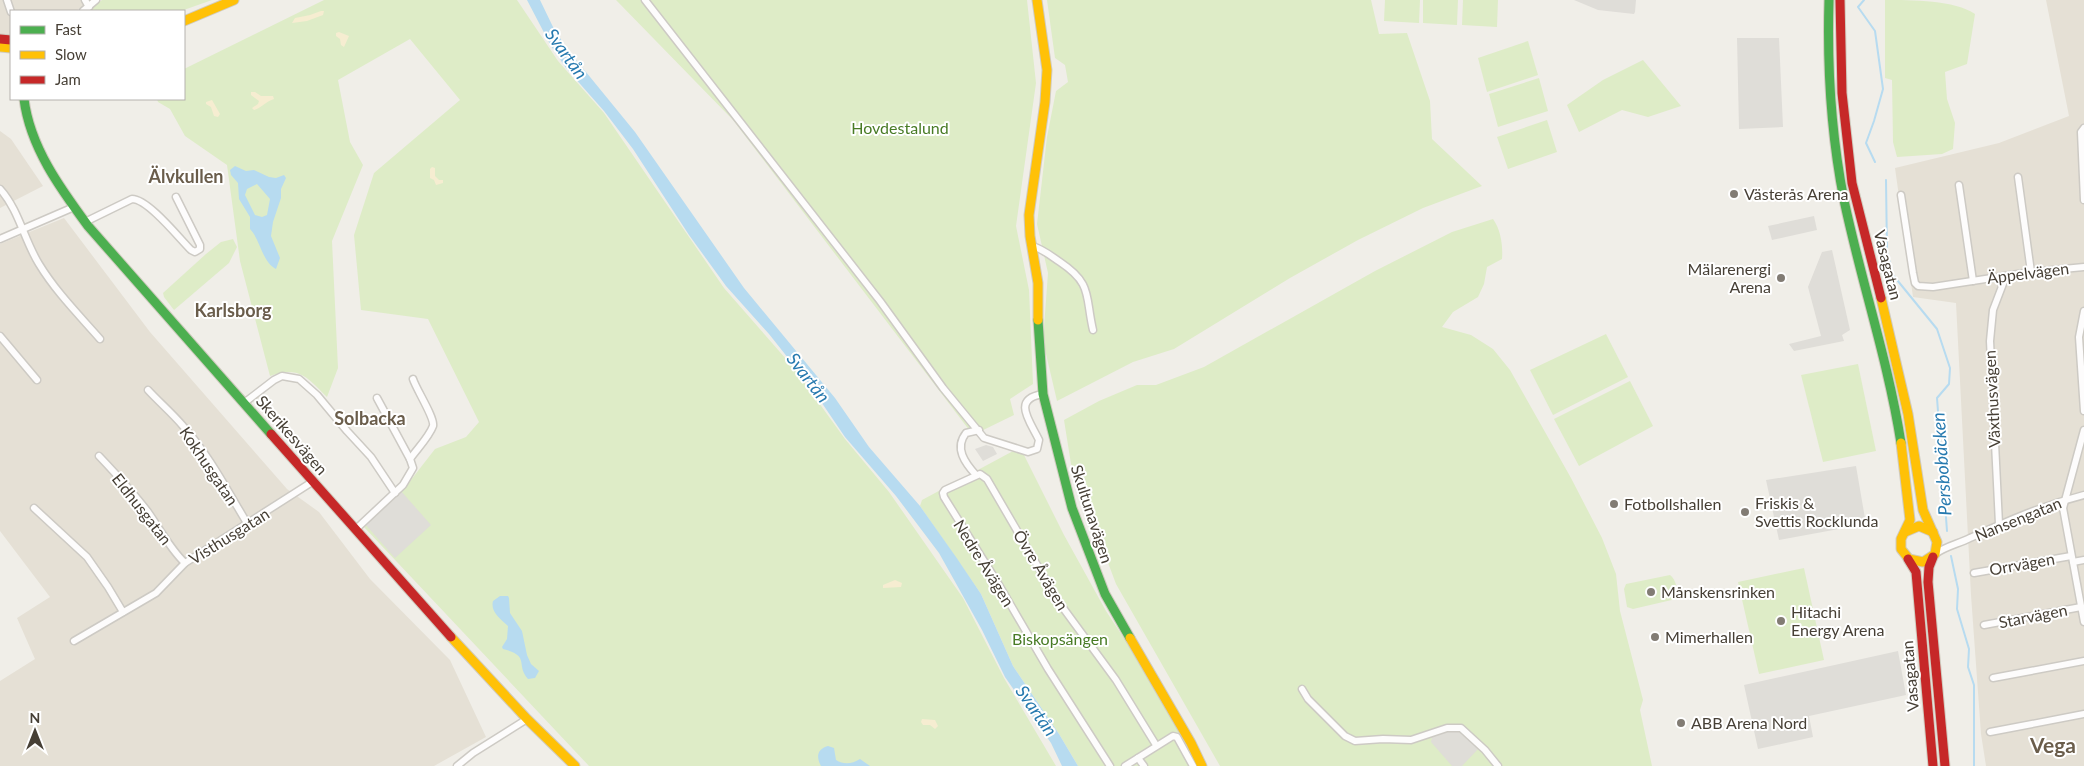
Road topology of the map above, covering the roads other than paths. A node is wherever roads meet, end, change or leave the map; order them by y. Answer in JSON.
{"nodes":[{"id":1,"x":84,"y":0,"type":"edge"},
{"id":2,"x":96,"y":0,"type":"edge"},
{"id":3,"x":234,"y":0,"type":"edge"},
{"id":4,"x":646,"y":0,"type":"edge"},
{"id":5,"x":1037,"y":0,"type":"edge"},
{"id":6,"x":1828,"y":0,"type":"edge"},
{"id":7,"x":1840,"y":0,"type":"edge"},
{"id":8,"x":89,"y":7,"type":"junction"},
{"id":9,"x":84,"y":10,"type":"edge"},
{"id":10,"x":185,"y":21,"type":"edge"},
{"id":11,"x":24,"y":100,"type":"edge"},
{"id":12,"x":2083,"y":128,"type":"edge"},
{"id":13,"x":2018,"y":177,"type":"dead end"},
{"id":14,"x":1959,"y":185,"type":"dead end"},
{"id":15,"x":0,"y":189,"type":"edge"},
{"id":16,"x":1901,"y":195,"type":"dead end"},
{"id":17,"x":176,"y":197,"type":"dead end"},
{"id":18,"x":2084,"y":200,"type":"edge"},
{"id":19,"x":74,"y":207,"type":"junction"},
{"id":20,"x":85,"y":222,"type":"junction"},
{"id":21,"x":22,"y":230,"type":"junction"},
{"id":22,"x":0,"y":240,"type":"edge"},
{"id":23,"x":1032,"y":246,"type":"junction"},
{"id":24,"x":2084,"y":267,"type":"edge"},
{"id":25,"x":2031,"y":272,"type":"junction"},
{"id":26,"x":2006,"y":276,"type":"junction"},
{"id":27,"x":1973,"y":281,"type":"junction"},
{"id":28,"x":2084,"y":310,"type":"edge"},
{"id":29,"x":1093,"y":330,"type":"dead end"},
{"id":30,"x":0,"y":336,"type":"edge"},
{"id":31,"x":100,"y":339,"type":"dead end"},
{"id":32,"x":2082,"y":357,"type":"edge"},
{"id":33,"x":413,"y":379,"type":"dead end"},
{"id":34,"x":37,"y":380,"type":"dead end"},
{"id":35,"x":148,"y":390,"type":"dead end"},
{"id":36,"x":1043,"y":394,"type":"junction"},
{"id":37,"x":377,"y":398,"type":"dead end"},
{"id":38,"x":244,"y":404,"type":"junction"},
{"id":39,"x":2084,"y":411,"type":"edge"},
{"id":40,"x":980,"y":430,"type":"junction"},
{"id":41,"x":2084,"y":430,"type":"edge"},
{"id":42,"x":99,"y":456,"type":"dead end"},
{"id":43,"x":410,"y":459,"type":"junction"},
{"id":44,"x":976,"y":475,"type":"junction"},
{"id":45,"x":312,"y":482,"type":"junction"},
{"id":46,"x":394,"y":493,"type":"junction"},
{"id":47,"x":2084,"y":495,"type":"edge"},
{"id":48,"x":2063,"y":500,"type":"junction"},
{"id":49,"x":34,"y":508,"type":"dead end"},
{"id":50,"x":247,"y":523,"type":"junction"},
{"id":51,"x":1999,"y":524,"type":"junction"},
{"id":52,"x":355,"y":530,"type":"junction"},
{"id":53,"x":1904,"y":533,"type":"junction"},
{"id":54,"x":1935,"y":536,"type":"junction"},
{"id":55,"x":1952,"y":544,"type":"junction"},
{"id":56,"x":1934,"y":555,"type":"junction"},
{"id":57,"x":1906,"y":557,"type":"junction"},
{"id":58,"x":2072,"y":559,"type":"junction"},
{"id":59,"x":2084,"y":560,"type":"edge"},
{"id":60,"x":185,"y":563,"type":"junction"},
{"id":61,"x":1974,"y":573,"type":"dead end"},
{"id":62,"x":2081,"y":607,"type":"junction"},
{"id":63,"x":123,"y":612,"type":"junction"},
{"id":64,"x":2084,"y":622,"type":"edge"},
{"id":65,"x":1984,"y":625,"type":"dead end"},
{"id":66,"x":74,"y":641,"type":"dead end"},
{"id":67,"x":2084,"y":661,"type":"edge"},
{"id":68,"x":1993,"y":678,"type":"dead end"},
{"id":69,"x":1302,"y":689,"type":"dead end"},
{"id":70,"x":2084,"y":714,"type":"edge"},
{"id":71,"x":528,"y":719,"type":"junction"},
{"id":72,"x":1990,"y":732,"type":"dead end"},
{"id":73,"x":1156,"y":745,"type":"junction"},
{"id":74,"x":1138,"y":758,"type":"junction"},
{"id":75,"x":456,"y":766,"type":"edge"},
{"id":76,"x":575,"y":766,"type":"edge"},
{"id":77,"x":1110,"y":766,"type":"edge"},
{"id":78,"x":1125,"y":766,"type":"edge"},
{"id":79,"x":1144,"y":766,"type":"edge"},
{"id":80,"x":1193,"y":766,"type":"edge"},
{"id":81,"x":1202,"y":766,"type":"edge"},
{"id":82,"x":1498,"y":766,"type":"edge"},
{"id":83,"x":1933,"y":766,"type":"edge"},
{"id":84,"x":1945,"y":766,"type":"edge"}],
"edges":[{"from":1,"to":8,"type":"street"},
{"from":2,"to":8,"type":"street"},
{"from":3,"to":10,"type":"street"},
{"from":4,"to":40,"type":"street"},
{"from":5,"to":23,"type":"street","name":"Skultunavägen"},
{"from":6,"to":53,"type":"street","name":"Vasagatan"},
{"from":7,"to":54,"type":"street","name":"Vasagatan"},
{"from":8,"to":9,"type":"street"},
{"from":11,"to":19,"type":"street","name":"Skerikesvägen"},
{"from":12,"to":18,"type":"street"},
{"from":13,"to":25,"type":"street"},
{"from":14,"to":27,"type":"street"},
{"from":15,"to":21,"type":"street"},
{"from":16,"to":27,"type":"street","name":"Äppelvägen"},
{"from":17,"to":20,"type":"street"},
{"from":19,"to":20,"type":"street","name":"Skerikesvägen"},
{"from":19,"to":21,"type":"street"},
{"from":20,"to":38,"type":"street","name":"Skerikesvägen"},
{"from":21,"to":22,"type":"street"},
{"from":21,"to":31,"type":"street"},
{"from":23,"to":29,"type":"street"},
{"from":23,"to":36,"type":"street","name":"Skultunavägen"},
{"from":24,"to":25,"type":"street","name":"Äppelvägen"},
{"from":25,"to":26,"type":"street","name":"Äppelvägen"},
{"from":26,"to":27,"type":"street","name":"Äppelvägen"},
{"from":26,"to":51,"type":"street","name":"Växthusvägen"},
{"from":28,"to":32,"type":"street"},
{"from":30,"to":34,"type":"street"},
{"from":32,"to":39,"type":"street"},
{"from":33,"to":43,"type":"street"},
{"from":35,"to":50,"type":"street","name":"Kokhusgatan"},
{"from":36,"to":40,"type":"street"},
{"from":36,"to":81,"type":"street","name":"Skultunavägen"},
{"from":37,"to":43,"type":"street"},
{"from":38,"to":45,"type":"street","name":"Skerikesvägen"},
{"from":38,"to":46,"type":"street"},
{"from":40,"to":44,"type":"street","name":"Övre Åvägen"},
{"from":41,"to":48,"type":"street"},
{"from":42,"to":60,"type":"street","name":"Eldhusgatan"},
{"from":43,"to":46,"type":"street"},
{"from":44,"to":73,"type":"street","name":"Övre Åvägen"},
{"from":44,"to":77,"type":"street","name":"Nedre Åvägen"},
{"from":45,"to":50,"type":"street","name":"Visthusgatan"},
{"from":45,"to":52,"type":"street","name":"Skerikesvägen"},
{"from":46,"to":52,"type":"street"},
{"from":47,"to":48,"type":"street","name":"Nansengatan"},
{"from":48,"to":51,"type":"street","name":"Nansengatan"},
{"from":48,"to":58,"type":"street"},
{"from":49,"to":63,"type":"street"},
{"from":50,"to":60,"type":"street","name":"Visthusgatan"},
{"from":51,"to":55,"type":"street","name":"Nansengatan"},
{"from":52,"to":71,"type":"street","name":"Skerikesvägen"},
{"from":53,"to":54,"type":"street"},
{"from":53,"to":57,"type":"street"},
{"from":54,"to":55,"type":"street"},
{"from":54,"to":56,"type":"street"},
{"from":55,"to":56,"type":"street","name":"Nansengatan"},
{"from":56,"to":57,"type":"street"},
{"from":56,"to":84,"type":"street","name":"Vasagatan"},
{"from":57,"to":83,"type":"street","name":"Vasagatan"},
{"from":58,"to":59,"type":"street","name":"Orrvägen"},
{"from":58,"to":61,"type":"street","name":"Orrvägen"},
{"from":58,"to":62,"type":"street"},
{"from":60,"to":63,"type":"street","name":"Visthusgatan"},
{"from":62,"to":64,"type":"street"},
{"from":62,"to":65,"type":"street","name":"Starvägen"},
{"from":63,"to":66,"type":"street","name":"Visthusgatan"},
{"from":67,"to":68,"type":"street"},
{"from":69,"to":82,"type":"street"},
{"from":70,"to":72,"type":"street"},
{"from":71,"to":75,"type":"street"},
{"from":71,"to":76,"type":"street","name":"Skerikesvägen"},
{"from":73,"to":74,"type":"street"},
{"from":73,"to":80,"type":"street"},
{"from":74,"to":78,"type":"street"},
{"from":74,"to":79,"type":"street"}]}
